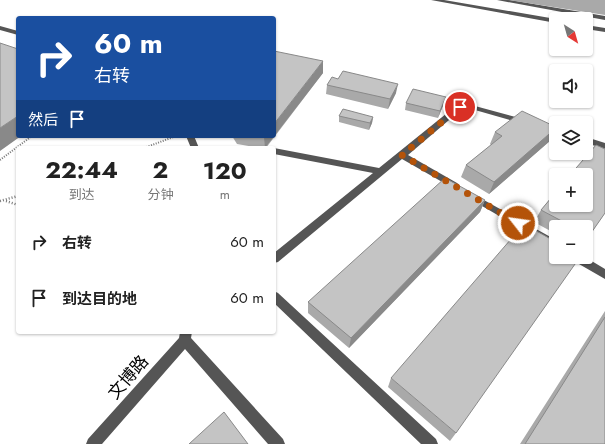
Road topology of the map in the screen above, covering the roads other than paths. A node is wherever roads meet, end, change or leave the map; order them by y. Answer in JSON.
{"nodes":[{"id":1,"x":434,"y":0,"type":"edge"},
{"id":2,"x":500,"y":0,"type":"edge"},
{"id":3,"x":579,"y":7,"type":"dead end"},
{"id":4,"x":567,"y":12,"type":"edge"},
{"id":5,"x":578,"y":12,"type":"edge"},
{"id":6,"x":593,"y":16,"type":"edge"},
{"id":7,"x":605,"y":18,"type":"edge"},
{"id":8,"x":549,"y":20,"type":"edge"},
{"id":9,"x":0,"y":28,"type":"edge"},
{"id":10,"x":593,"y":28,"type":"edge"},
{"id":11,"x":605,"y":30,"type":"edge"},
{"id":12,"x":16,"y":32,"type":"edge"},
{"id":13,"x":534,"y":125,"type":"edge"},
{"id":14,"x":593,"y":142,"type":"edge"},
{"id":15,"x":605,"y":146,"type":"edge"},
{"id":16,"x":276,"y":151,"type":"edge"},
{"id":17,"x":402,"y":155,"type":"junction"},
{"id":18,"x":381,"y":171,"type":"junction"},
{"id":19,"x":549,"y":241,"type":"edge"},
{"id":20,"x":276,"y":257,"type":"edge"},
{"id":21,"x":588,"y":264,"type":"edge"},
{"id":22,"x":605,"y":274,"type":"edge"},
{"id":23,"x":276,"y":298,"type":"edge"},
{"id":24,"x":186,"y":336,"type":"edge"},
{"id":25,"x":93,"y":444,"type":"edge"},
{"id":26,"x":278,"y":444,"type":"edge"},
{"id":27,"x":431,"y":444,"type":"edge"}],
"edges":[{"from":1,"to":8,"type":"lane"},
{"from":2,"to":4,"type":"lane"},
{"from":3,"to":5,"type":"lane"},
{"from":6,"to":7,"type":"lane"},
{"from":9,"to":12,"type":"lane"},
{"from":10,"to":11,"type":"lane"},
{"from":13,"to":17,"type":"lane"},
{"from":14,"to":15,"type":"lane"},
{"from":16,"to":18,"type":"lane"},
{"from":17,"to":18,"type":"lane"},
{"from":17,"to":19,"type":"lane"},
{"from":18,"to":20,"type":"lane"},
{"from":21,"to":22,"type":"lane"},
{"from":23,"to":27,"type":"lane"},
{"from":24,"to":25,"type":"lane","name":"文博路"},
{"from":24,"to":26,"type":"lane"}]}
